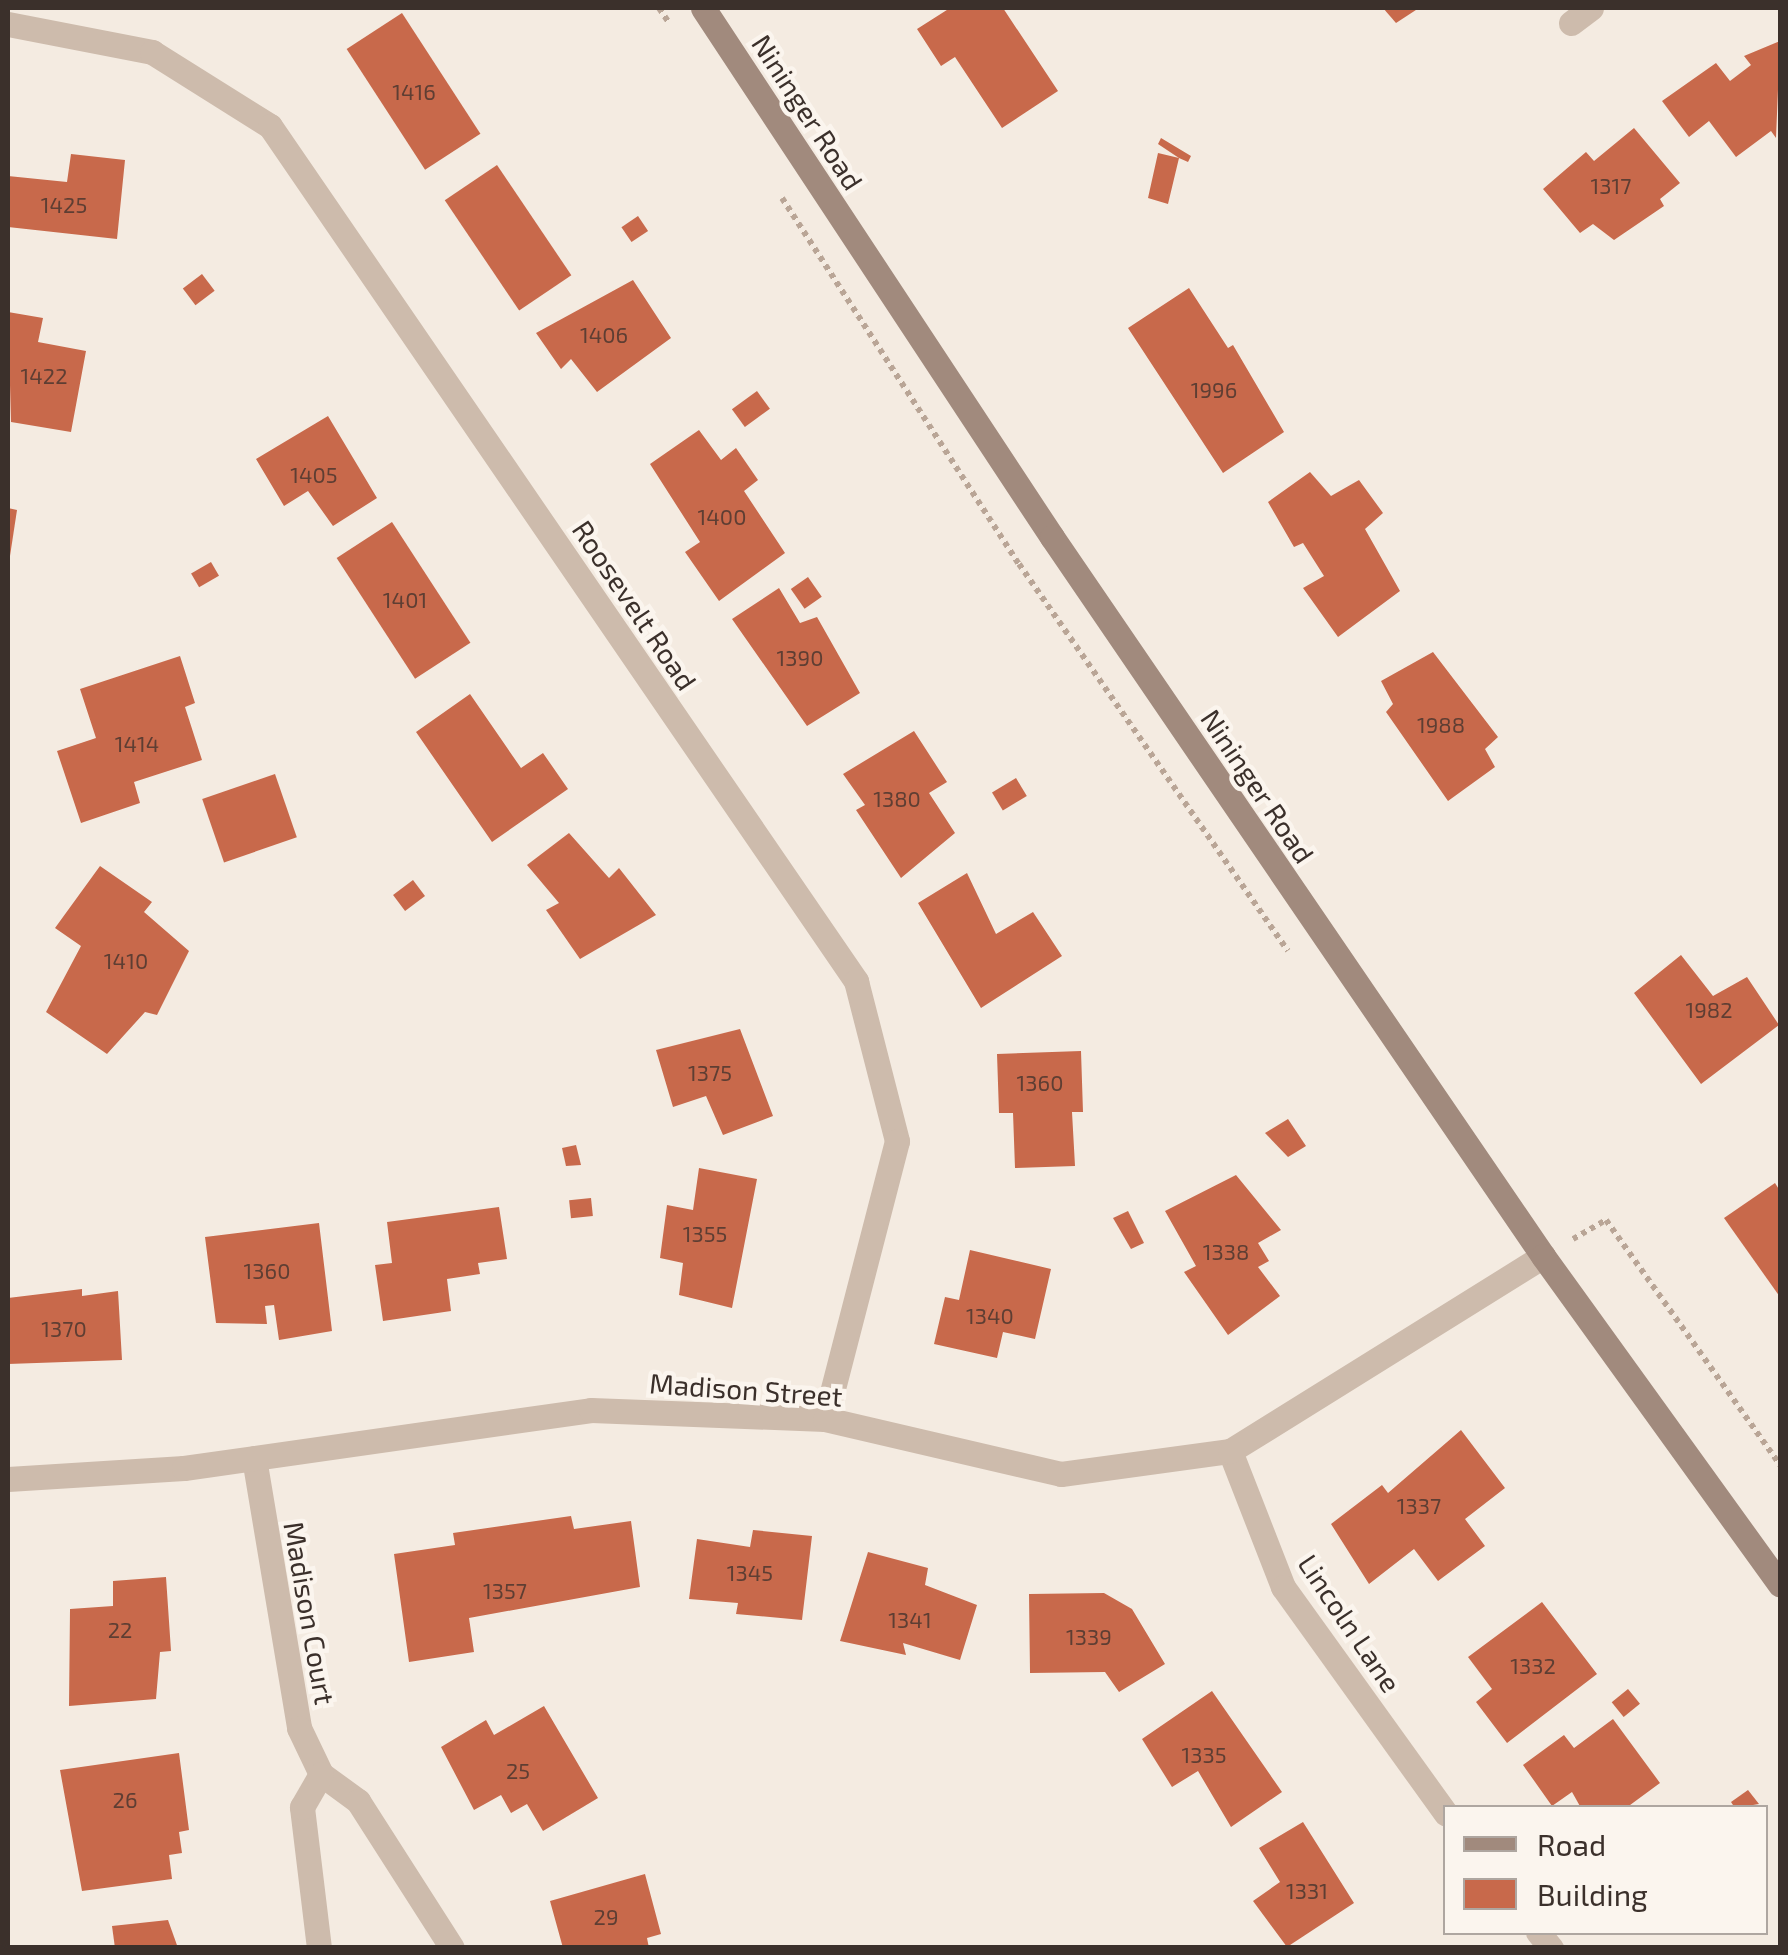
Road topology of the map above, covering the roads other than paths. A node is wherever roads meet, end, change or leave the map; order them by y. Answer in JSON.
{"nodes":[{"id":1,"x":703,"y":8,"type":"edge"},
{"id":2,"x":8,"y":24,"type":"edge"},
{"id":3,"x":1542,"y":1256,"type":"junction"},
{"id":4,"x":825,"y":1419,"type":"junction"},
{"id":5,"x":1230,"y":1451,"type":"junction"},
{"id":6,"x":254,"y":1458,"type":"junction"},
{"id":7,"x":8,"y":1478,"type":"edge"},
{"id":8,"x":1780,"y":1586,"type":"edge"},
{"id":9,"x":321,"y":1774,"type":"junction"},
{"id":10,"x":1443,"y":1810,"type":"edge"},
{"id":11,"x":319,"y":1948,"type":"edge"},
{"id":12,"x":452,"y":1948,"type":"edge"}],
"edges":[{"from":1,"to":3,"type":"street","name":"Nininger Road"},
{"from":2,"to":4,"type":"street","name":"Roosevelt Road"},
{"from":3,"to":5,"type":"street","name":"Madison Street"},
{"from":3,"to":8,"type":"street","name":"Nininger Road"},
{"from":4,"to":5,"type":"street","name":"Madison Street"},
{"from":4,"to":6,"type":"street","name":"Madison Street"},
{"from":5,"to":10,"type":"street","name":"Lincoln Lane"},
{"from":6,"to":7,"type":"street","name":"Madison Street"},
{"from":6,"to":9,"type":"street","name":"Madison Court"},
{"from":9,"to":11,"type":"street"},
{"from":9,"to":12,"type":"street","name":"Madison Court"}]}
